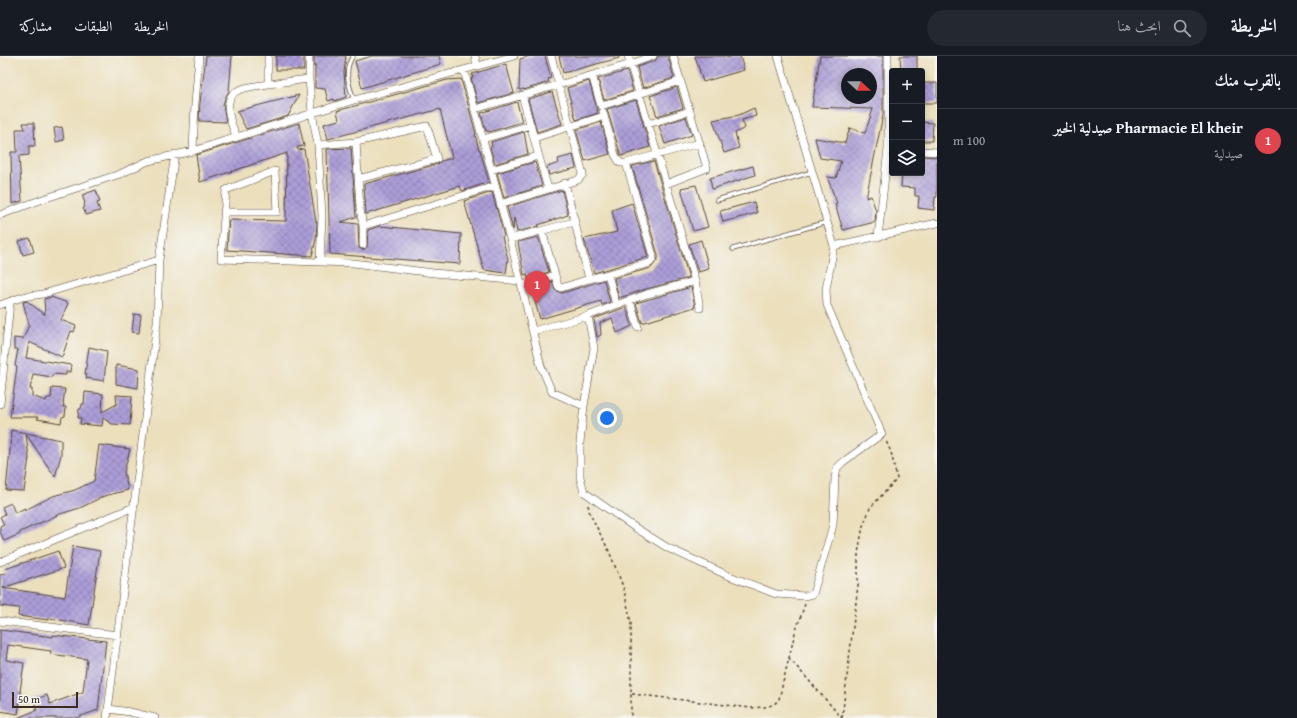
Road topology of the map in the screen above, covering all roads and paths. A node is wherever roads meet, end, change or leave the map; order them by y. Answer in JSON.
{"nodes":[{"id":1,"x":199,"y":56,"type":"edge"},
{"id":2,"x":268,"y":56,"type":"edge"},
{"id":3,"x":309,"y":56,"type":"edge"},
{"id":4,"x":353,"y":56,"type":"edge"},
{"id":5,"x":475,"y":56,"type":"edge"},
{"id":6,"x":514,"y":56,"type":"edge"},
{"id":7,"x":551,"y":56,"type":"edge"},
{"id":8,"x":628,"y":56,"type":"edge"},
{"id":9,"x":654,"y":56,"type":"edge"},
{"id":10,"x":673,"y":56,"type":"edge"},
{"id":11,"x":778,"y":56,"type":"edge"},
{"id":12,"x":888,"y":56,"type":"edge"},
{"id":13,"x":631,"y":64,"type":"junction"},
{"id":14,"x":477,"y":66,"type":"junction"},
{"id":15,"x":464,"y":70,"type":"junction"},
{"id":16,"x":592,"y":75,"type":"junction"},
{"id":17,"x":309,"y":79,"type":"junction"},
{"id":18,"x":680,"y":81,"type":"junction"},
{"id":19,"x":268,"y":84,"type":"junction"},
{"id":20,"x":559,"y":84,"type":"junction"},
{"id":21,"x":640,"y":94,"type":"junction"},
{"id":22,"x":522,"y":95,"type":"junction"},
{"id":23,"x":354,"y":100,"type":"junction"},
{"id":24,"x":602,"y":106,"type":"junction"},
{"id":25,"x":475,"y":109,"type":"junction"},
{"id":26,"x":690,"y":111,"type":"junction"},
{"id":27,"x":312,"y":113,"type":"junction"},
{"id":28,"x":604,"y":116,"type":"junction"},
{"id":29,"x":648,"y":124,"type":"junction"},
{"id":30,"x":530,"y":125,"type":"junction"},
{"id":31,"x":570,"y":127,"type":"junction"},
{"id":32,"x":237,"y":137,"type":"junction"},
{"id":33,"x":534,"y":138,"type":"junction"},
{"id":34,"x":483,"y":139,"type":"junction"},
{"id":35,"x":890,"y":140,"type":"edge"},
{"id":36,"x":356,"y":142,"type":"junction"},
{"id":37,"x":700,"y":143,"type":"junction"},
{"id":38,"x":318,"y":145,"type":"junction"},
{"id":39,"x":193,"y":151,"type":"junction"},
{"id":40,"x":925,"y":151,"type":"edge"},
{"id":41,"x":937,"y":152,"type":"edge"},
{"id":42,"x":175,"y":154,"type":"junction"},
{"id":43,"x":657,"y":155,"type":"junction"},
{"id":44,"x":538,"y":156,"type":"junction"},
{"id":45,"x":889,"y":156,"type":"edge"},
{"id":46,"x":626,"y":163,"type":"junction"},
{"id":47,"x":491,"y":170,"type":"junction"},
{"id":48,"x":812,"y":172,"type":"junction"},
{"id":49,"x":358,"y":179,"type":"junction"},
{"id":50,"x":565,"y":184,"type":"junction"},
{"id":51,"x":666,"y":184,"type":"junction"},
{"id":52,"x":495,"y":186,"type":"junction"},
{"id":53,"x":548,"y":189,"type":"junction"},
{"id":54,"x":717,"y":200,"type":"dead end"},
{"id":55,"x":500,"y":204,"type":"junction"},
{"id":56,"x":224,"y":212,"type":"junction"},
{"id":57,"x":0,"y":215,"type":"edge"},
{"id":58,"x":574,"y":222,"type":"junction"},
{"id":59,"x":827,"y":222,"type":"junction"},
{"id":60,"x":937,"y":223,"type":"edge"},
{"id":61,"x":363,"y":226,"type":"junction"},
{"id":62,"x":542,"y":231,"type":"junction"},
{"id":63,"x":878,"y":237,"type":"junction"},
{"id":64,"x":510,"y":239,"type":"junction"},
{"id":65,"x":363,"y":246,"type":"dead end"},
{"id":66,"x":834,"y":246,"type":"junction"},
{"id":67,"x":733,"y":249,"type":"dead end"},
{"id":68,"x":160,"y":260,"type":"junction"},
{"id":69,"x":320,"y":261,"type":"junction"},
{"id":70,"x":608,"y":274,"type":"junction"},
{"id":71,"x":555,"y":275,"type":"junction"},
{"id":72,"x":589,"y":279,"type":"junction"},
{"id":73,"x":695,"y":281,"type":"junction"},
{"id":74,"x":521,"y":283,"type":"junction"},
{"id":75,"x":630,"y":301,"type":"junction"},
{"id":76,"x":10,"y":302,"type":"junction"},
{"id":77,"x":0,"y":305,"type":"edge"},
{"id":78,"x":616,"y":305,"type":"junction"},
{"id":79,"x":700,"y":308,"type":"dead end"},
{"id":80,"x":588,"y":316,"type":"junction"},
{"id":81,"x":638,"y":327,"type":"dead end"},
{"id":82,"x":533,"y":330,"type":"junction"},
{"id":83,"x":0,"y":404,"type":"edge"},
{"id":84,"x":584,"y":406,"type":"junction"},
{"id":85,"x":882,"y":434,"type":"junction"},
{"id":86,"x":584,"y":492,"type":"junction"},
{"id":87,"x":134,"y":507,"type":"junction"},
{"id":88,"x":0,"y":562,"type":"edge"},
{"id":89,"x":809,"y":596,"type":"junction"},
{"id":90,"x":0,"y":621,"type":"edge"},
{"id":91,"x":118,"y":635,"type":"junction"},
{"id":92,"x":789,"y":658,"type":"junction"},
{"id":93,"x":632,"y":694,"type":"junction"},
{"id":94,"x":109,"y":709,"type":"junction"},
{"id":95,"x":107,"y":718,"type":"edge"},
{"id":96,"x":155,"y":718,"type":"edge"},
{"id":97,"x":631,"y":718,"type":"edge"},
{"id":98,"x":842,"y":718,"type":"edge"}],
"edges":[{"from":1,"to":39,"type":"street"},
{"from":2,"to":19,"type":"street"},
{"from":3,"to":17,"type":"street"},
{"from":4,"to":23,"type":"lane"},
{"from":5,"to":14,"type":"street"},
{"from":6,"to":14,"type":"street"},
{"from":7,"to":20,"type":"street"},
{"from":8,"to":13,"type":"street"},
{"from":9,"to":13,"type":"street"},
{"from":10,"to":18,"type":"street"},
{"from":11,"to":48,"type":"street"},
{"from":12,"to":35,"type":"street"},
{"from":13,"to":16,"type":"street"},
{"from":13,"to":21,"type":"street"},
{"from":14,"to":15,"type":"street"},
{"from":15,"to":23,"type":"street"},
{"from":15,"to":25,"type":"street"},
{"from":16,"to":20,"type":"street"},
{"from":16,"to":24,"type":"street"},
{"from":17,"to":19,"type":"street"},
{"from":17,"to":27,"type":"street"},
{"from":18,"to":21,"type":"street"},
{"from":18,"to":26,"type":"street"},
{"from":19,"to":32,"type":"street"},
{"from":20,"to":22,"type":"street"},
{"from":20,"to":31,"type":"street"},
{"from":21,"to":24,"type":"street"},
{"from":21,"to":29,"type":"street"},
{"from":22,"to":25,"type":"street"},
{"from":22,"to":30,"type":"street"},
{"from":23,"to":27,"type":"street"},
{"from":24,"to":28,"type":"street"},
{"from":25,"to":34,"type":"street"},
{"from":26,"to":29,"type":"street"},
{"from":26,"to":37,"type":"street"},
{"from":27,"to":32,"type":"street"},
{"from":27,"to":38,"type":"street"},
{"from":28,"to":31,"type":"street"},
{"from":28,"to":46,"type":"street"},
{"from":29,"to":43,"type":"street"},
{"from":30,"to":33,"type":"street"},
{"from":30,"to":34,"type":"street"},
{"from":31,"to":33,"type":"street"},
{"from":31,"to":50,"type":"street"},
{"from":32,"to":39,"type":"street"},
{"from":33,"to":44,"type":"street"},
{"from":34,"to":47,"type":"street"},
{"from":36,"to":38,"type":"street"},
{"from":36,"to":49,"type":"street"},
{"from":36,"to":49,"type":"street"},
{"from":37,"to":43,"type":"street"},
{"from":37,"to":51,"type":"street"},
{"from":38,"to":69,"type":"street"},
{"from":39,"to":42,"type":"street"},
{"from":40,"to":41,"type":"street"},
{"from":42,"to":57,"type":"street"},
{"from":42,"to":68,"type":"street"},
{"from":43,"to":46,"type":"street"},
{"from":43,"to":51,"type":"street"},
{"from":44,"to":47,"type":"street"},
{"from":44,"to":53,"type":"street"},
{"from":45,"to":63,"type":"street"},
{"from":46,"to":70,"type":"street"},
{"from":47,"to":52,"type":"street"},
{"from":48,"to":54,"type":"lane"},
{"from":48,"to":59,"type":"street"},
{"from":49,"to":61,"type":"street"},
{"from":50,"to":53,"type":"street"},
{"from":50,"to":58,"type":"street"},
{"from":51,"to":73,"type":"street"},
{"from":52,"to":55,"type":"street"},
{"from":52,"to":61,"type":"street"},
{"from":53,"to":55,"type":"street"},
{"from":55,"to":64,"type":"street"},
{"from":56,"to":56,"type":"street"},
{"from":56,"to":69,"type":"street"},
{"from":58,"to":62,"type":"street"},
{"from":58,"to":72,"type":"street"},
{"from":59,"to":66,"type":"street"},
{"from":59,"to":67,"type":"lane"},
{"from":60,"to":63,"type":"street"},
{"from":61,"to":65,"type":"street"},
{"from":62,"to":64,"type":"street"},
{"from":62,"to":71,"type":"street"},
{"from":63,"to":66,"type":"street"},
{"from":64,"to":74,"type":"street"},
{"from":66,"to":85,"type":"street"},
{"from":68,"to":76,"type":"street"},
{"from":68,"to":87,"type":"street"},
{"from":69,"to":74,"type":"street"},
{"from":70,"to":72,"type":"street"},
{"from":70,"to":78,"type":"street"},
{"from":71,"to":72,"type":"street"},
{"from":71,"to":74,"type":"street"},
{"from":73,"to":75,"type":"street"},
{"from":73,"to":79,"type":"street"},
{"from":74,"to":82,"type":"street"},
{"from":75,"to":78,"type":"street"},
{"from":75,"to":81,"type":"street"},
{"from":76,"to":77,"type":"street"},
{"from":76,"to":83,"type":"street"},
{"from":78,"to":80,"type":"street"},
{"from":80,"to":82,"type":"street"},
{"from":80,"to":84,"type":"street"},
{"from":82,"to":84,"type":"street"},
{"from":84,"to":86,"type":"street"},
{"from":85,"to":89,"type":"street"},
{"from":85,"to":98,"type":"path"},
{"from":86,"to":89,"type":"street"},
{"from":86,"to":93,"type":"path"},
{"from":87,"to":88,"type":"street"},
{"from":87,"to":91,"type":"street"},
{"from":89,"to":92,"type":"path"},
{"from":90,"to":91,"type":"street"},
{"from":91,"to":94,"type":"street"},
{"from":92,"to":93,"type":"path"},
{"from":92,"to":98,"type":"path"},
{"from":93,"to":97,"type":"path"},
{"from":94,"to":95,"type":"street"},
{"from":94,"to":96,"type":"street"}]}
